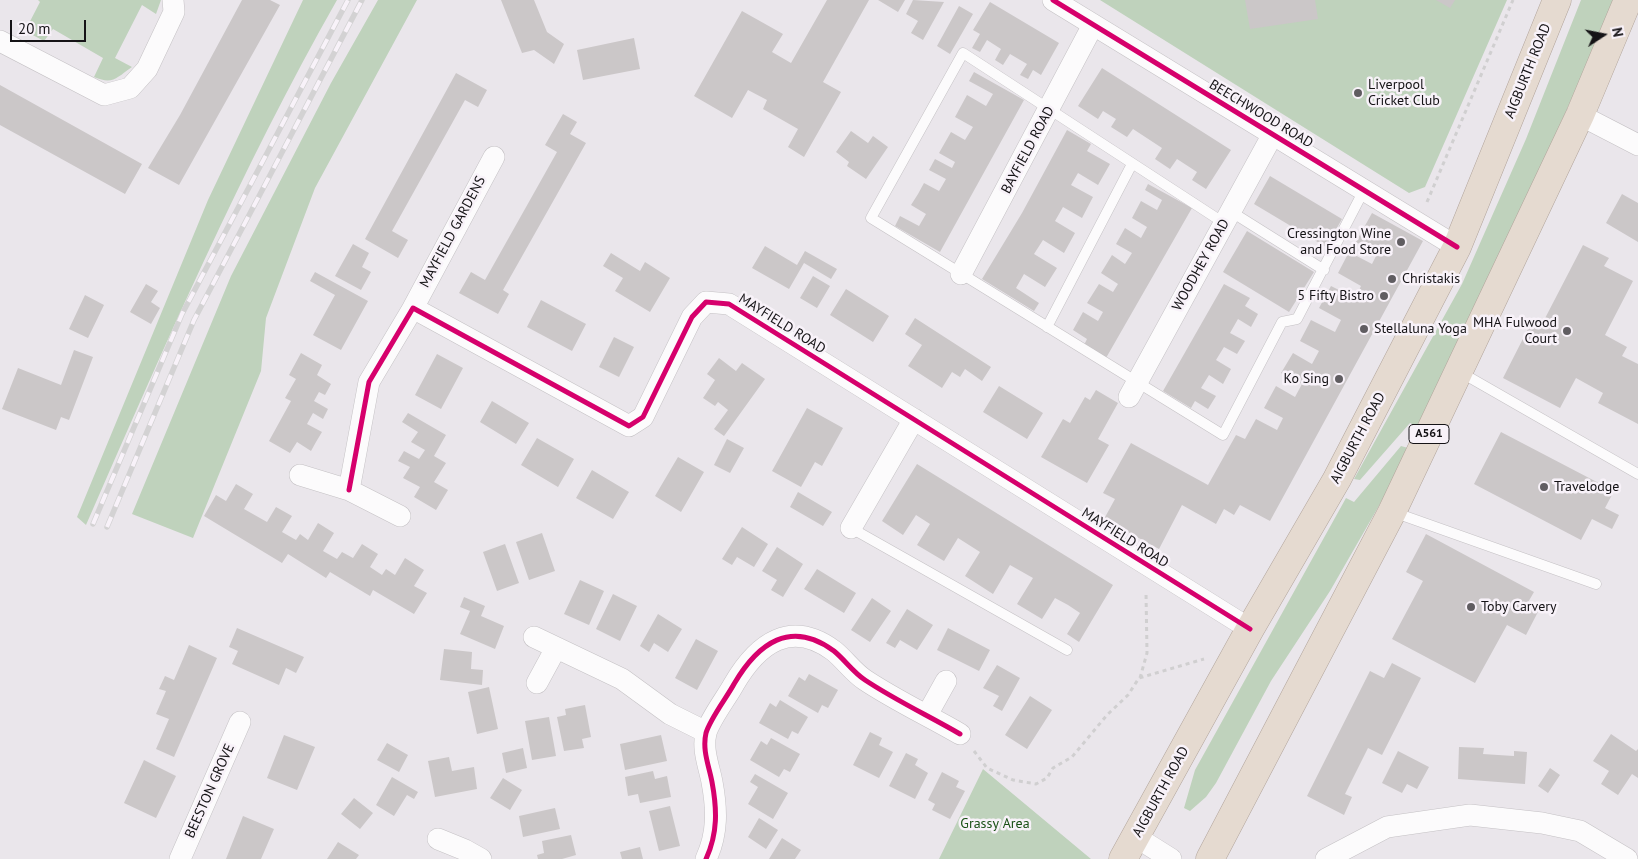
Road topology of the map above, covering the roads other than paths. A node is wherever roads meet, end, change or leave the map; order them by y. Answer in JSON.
{"nodes":[{"id":1,"x":173,"y":0,"type":"edge"},
{"id":2,"x":1053,"y":0,"type":"edge"},
{"id":3,"x":1558,"y":0,"type":"edge"},
{"id":4,"x":1628,"y":0,"type":"edge"},
{"id":5,"x":1093,"y":25,"type":"junction"},
{"id":6,"x":0,"y":41,"type":"edge"},
{"id":7,"x":1049,"y":110,"type":"junction"},
{"id":8,"x":1580,"y":115,"type":"junction"},
{"id":9,"x":1273,"y":134,"type":"junction"},
{"id":10,"x":1638,"y":145,"type":"edge"},
{"id":11,"x":494,"y":157,"type":"dead end"},
{"id":12,"x":1132,"y":164,"type":"junction"},
{"id":13,"x":1364,"y":190,"type":"junction"},
{"id":14,"x":1227,"y":217,"type":"junction"},
{"id":15,"x":1457,"y":247,"type":"junction"},
{"id":16,"x":1324,"y":270,"type":"junction"},
{"id":17,"x":961,"y":274,"type":"junction"},
{"id":18,"x":413,"y":308,"type":"junction"},
{"id":19,"x":1047,"y":327,"type":"junction"},
{"id":20,"x":1459,"y":372,"type":"junction"},
{"id":21,"x":1133,"y":389,"type":"junction"},
{"id":22,"x":914,"y":419,"type":"junction"},
{"id":23,"x":1638,"y":474,"type":"edge"},
{"id":24,"x":300,"y":475,"type":"dead end"},
{"id":25,"x":349,"y":490,"type":"junction"},
{"id":26,"x":1392,"y":512,"type":"junction"},
{"id":27,"x":400,"y":516,"type":"dead end"},
{"id":28,"x":851,"y":528,"type":"joint"},
{"id":29,"x":1596,"y":584,"type":"dead end"},
{"id":30,"x":1250,"y":629,"type":"junction"},
{"id":31,"x":534,"y":637,"type":"dead end"},
{"id":32,"x":556,"y":648,"type":"junction"},
{"id":33,"x":1067,"y":650,"type":"dead end"},
{"id":34,"x":946,"y":681,"type":"dead end"},
{"id":35,"x":537,"y":682,"type":"dead end"},
{"id":36,"x":927,"y":715,"type":"junction"},
{"id":37,"x":240,"y":722,"type":"dead end"},
{"id":38,"x":706,"y":732,"type":"junction"},
{"id":39,"x":960,"y":734,"type":"road end"},
{"id":40,"x":438,"y":839,"type":"dead end"},
{"id":41,"x":1129,"y":848,"type":"edge"},
{"id":42,"x":469,"y":856,"type":"edge"},
{"id":43,"x":180,"y":859,"type":"edge"},
{"id":44,"x":706,"y":859,"type":"edge"},
{"id":45,"x":1170,"y":859,"type":"edge"},
{"id":46,"x":1210,"y":859,"type":"edge"},
{"id":47,"x":1326,"y":859,"type":"edge"},
{"id":48,"x":1627,"y":859,"type":"edge"}],
"edges":[{"from":1,"to":6,"type":"street"},
{"from":2,"to":5,"type":"street","name":"BEECHWOOD ROAD"},
{"from":3,"to":15,"type":"highway","name":"AIGBURTH ROAD"},
{"from":4,"to":8,"type":"highway","number":"A561"},
{"from":5,"to":7,"type":"street","name":"BAYFIELD ROAD"},
{"from":5,"to":9,"type":"street","name":"BEECHWOOD ROAD"},
{"from":7,"to":12,"type":"lane"},
{"from":7,"to":17,"type":"street","name":"BAYFIELD ROAD"},
{"from":7,"to":17,"type":"lane"},
{"from":8,"to":10,"type":"street"},
{"from":8,"to":20,"type":"highway","number":"A561"},
{"from":9,"to":13,"type":"street","name":"BEECHWOOD ROAD"},
{"from":9,"to":14,"type":"street","name":"WOODHEY ROAD"},
{"from":11,"to":18,"type":"street","name":"MAYFIELD GARDENS"},
{"from":12,"to":14,"type":"lane"},
{"from":12,"to":19,"type":"lane"},
{"from":13,"to":15,"type":"street","name":"BEECHWOOD ROAD"},
{"from":13,"to":16,"type":"lane"},
{"from":14,"to":16,"type":"lane"},
{"from":14,"to":21,"type":"street","name":"WOODHEY ROAD"},
{"from":15,"to":30,"type":"highway","name":"AIGBURTH ROAD"},
{"from":16,"to":21,"type":"lane"},
{"from":17,"to":19,"type":"lane"},
{"from":18,"to":22,"type":"street","name":"MAYFIELD ROAD"},
{"from":18,"to":25,"type":"street"},
{"from":19,"to":21,"type":"lane"},
{"from":20,"to":23,"type":"lane"},
{"from":20,"to":26,"type":"highway","number":"A561"},
{"from":22,"to":28,"type":"street"},
{"from":22,"to":30,"type":"street","name":"MAYFIELD ROAD"},
{"from":24,"to":25,"type":"street"},
{"from":25,"to":27,"type":"street"},
{"from":26,"to":29,"type":"lane"},
{"from":26,"to":46,"type":"highway","number":"A561"},
{"from":28,"to":33,"type":"lane"},
{"from":30,"to":41,"type":"highway","name":"AIGBURTH ROAD"},
{"from":31,"to":32,"type":"street"},
{"from":32,"to":35,"type":"street"},
{"from":32,"to":38,"type":"street"},
{"from":34,"to":36,"type":"street"},
{"from":36,"to":38,"type":"street"},
{"from":36,"to":39,"type":"street"},
{"from":37,"to":43,"type":"street","name":"BEESTON GROVE"},
{"from":38,"to":44,"type":"street"},
{"from":40,"to":42,"type":"street"},
{"from":41,"to":45,"type":"street"},
{"from":47,"to":48,"type":"street"}]}
